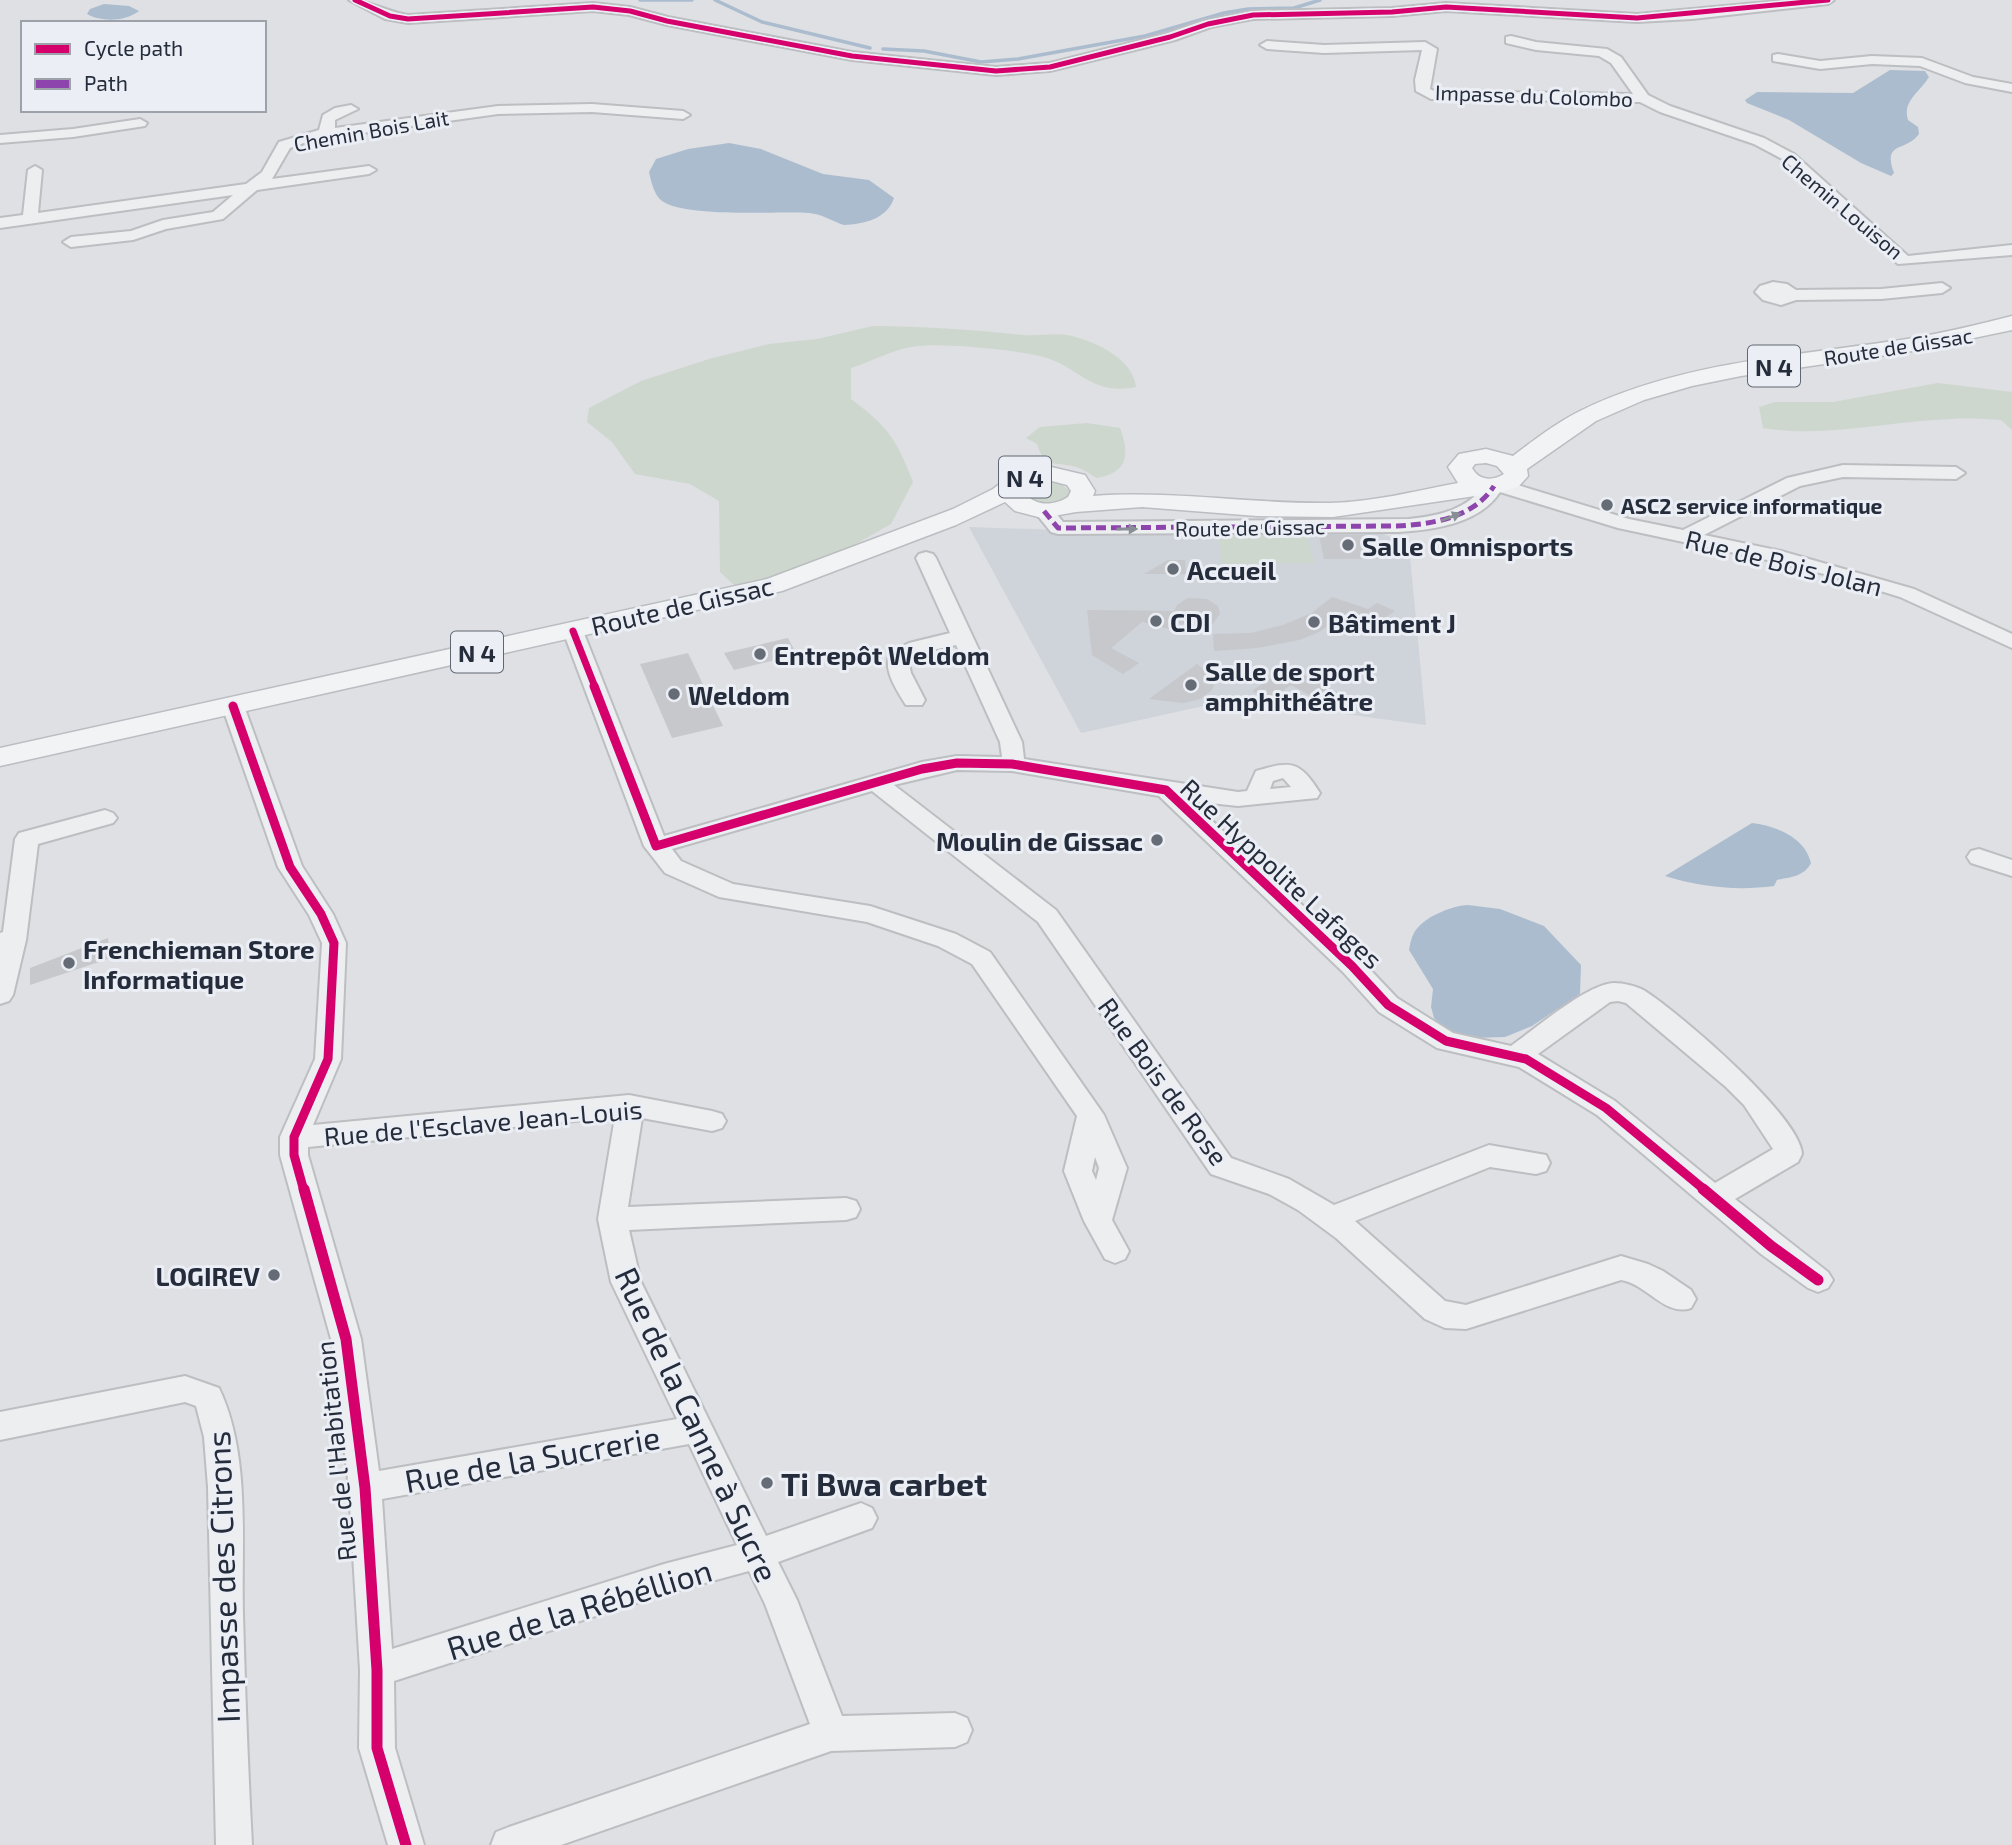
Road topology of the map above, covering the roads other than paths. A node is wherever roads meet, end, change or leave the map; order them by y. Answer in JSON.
{"nodes":[{"id":1,"x":355,"y":0,"type":"edge"},
{"id":2,"x":1828,"y":0,"type":"edge"},
{"id":3,"x":1394,"y":30,"type":"junction"},
{"id":4,"x":1511,"y":40,"type":"dead end"},
{"id":5,"x":1267,"y":45,"type":"dead end"},
{"id":6,"x":1778,"y":58,"type":"dead end"},
{"id":7,"x":2012,"y":88,"type":"edge"},
{"id":8,"x":1643,"y":98,"type":"junction"},
{"id":9,"x":351,"y":109,"type":"dead end"},
{"id":10,"x":682,"y":116,"type":"dead end"},
{"id":11,"x":140,"y":123,"type":"dead end"},
{"id":12,"x":356,"y":130,"type":"junction"},
{"id":13,"x":323,"y":135,"type":"junction"},
{"id":14,"x":0,"y":139,"type":"edge"},
{"id":15,"x":366,"y":143,"type":"dead end"},
{"id":16,"x":35,"y":170,"type":"dead end"},
{"id":17,"x":369,"y":170,"type":"dead end"},
{"id":18,"x":252,"y":187,"type":"junction"},
{"id":19,"x":30,"y":219,"type":"junction"},
{"id":20,"x":0,"y":223,"type":"edge"},
{"id":21,"x":71,"y":242,"type":"dead end"},
{"id":22,"x":2012,"y":250,"type":"edge"},
{"id":23,"x":1904,"y":261,"type":"junction"},
{"id":24,"x":1792,"y":295,"type":"dead end"},
{"id":25,"x":2012,"y":323,"type":"edge"},
{"id":26,"x":1546,"y":440,"type":"junction"},
{"id":27,"x":1471,"y":461,"type":"junction"},
{"id":28,"x":1956,"y":473,"type":"dead end"},
{"id":29,"x":1502,"y":479,"type":"junction"},
{"id":30,"x":1014,"y":486,"type":"junction"},
{"id":31,"x":1077,"y":495,"type":"junction"},
{"id":32,"x":1412,"y":499,"type":"junction"},
{"id":33,"x":1041,"y":510,"type":"junction"},
{"id":34,"x":947,"y":520,"type":"junction"},
{"id":35,"x":1684,"y":537,"type":"junction"},
{"id":36,"x":926,"y":558,"type":"dead end"},
{"id":37,"x":573,"y":631,"type":"junction"},
{"id":38,"x":962,"y":637,"type":"junction"},
{"id":39,"x":2012,"y":642,"type":"edge"},
{"id":40,"x":914,"y":700,"type":"dead end"},
{"id":41,"x":233,"y":706,"type":"junction"},
{"id":42,"x":0,"y":757,"type":"edge"},
{"id":43,"x":1012,"y":764,"type":"junction"},
{"id":44,"x":877,"y":783,"type":"junction"},
{"id":45,"x":1166,"y":790,"type":"junction"},
{"id":46,"x":1255,"y":798,"type":"dead end"},
{"id":47,"x":105,"y":818,"type":"dead end"},
{"id":48,"x":656,"y":846,"type":"junction"},
{"id":49,"x":1979,"y":857,"type":"dead end"},
{"id":50,"x":2012,"y":868,"type":"edge"},
{"id":51,"x":7,"y":941,"type":"edge"},
{"id":52,"x":0,"y":995,"type":"edge"},
{"id":53,"x":1514,"y":1057,"type":"junction"},
{"id":54,"x":629,"y":1105,"type":"junction"},
{"id":55,"x":712,"y":1121,"type":"dead end"},
{"id":56,"x":294,"y":1137,"type":"junction"},
{"id":57,"x":1536,"y":1163,"type":"dead end"},
{"id":58,"x":1714,"y":1198,"type":"junction"},
{"id":59,"x":846,"y":1209,"type":"dead end"},
{"id":60,"x":1331,"y":1218,"type":"junction"},
{"id":61,"x":612,"y":1219,"type":"junction"},
{"id":62,"x":1115,"y":1251,"type":"dead end"},
{"id":63,"x":1818,"y":1280,"type":"dead end"},
{"id":64,"x":1681,"y":1299,"type":"dead end"},
{"id":65,"x":0,"y":1426,"type":"edge"},
{"id":66,"x":699,"y":1429,"type":"junction"},
{"id":67,"x":365,"y":1488,"type":"junction"},
{"id":68,"x":861,"y":1518,"type":"dead end"},
{"id":69,"x":758,"y":1554,"type":"junction"},
{"id":70,"x":377,"y":1670,"type":"junction"},
{"id":71,"x":955,"y":1730,"type":"dead end"},
{"id":72,"x":831,"y":1734,"type":"junction"},
{"id":73,"x":234,"y":1845,"type":"edge"},
{"id":74,"x":406,"y":1845,"type":"edge"},
{"id":75,"x":509,"y":1845,"type":"edge"}],
"edges":[{"from":1,"to":3,"type":"street"},
{"from":2,"to":3,"type":"street"},
{"from":3,"to":5,"type":"street","name":"Impasse du Colombo"},
{"from":3,"to":8,"type":"street","name":"Impasse du Colombo"},
{"from":4,"to":8,"type":"street"},
{"from":6,"to":7,"type":"street"},
{"from":8,"to":23,"type":"street","name":"Chemin Louison"},
{"from":9,"to":13,"type":"street"},
{"from":10,"to":12,"type":"street","name":"Chemin Bois Lait"},
{"from":11,"to":14,"type":"street"},
{"from":12,"to":13,"type":"street","name":"Chemin Bois Lait"},
{"from":12,"to":15,"type":"street"},
{"from":13,"to":18,"type":"street","name":"Chemin Bois Lait"},
{"from":16,"to":19,"type":"street"},
{"from":17,"to":18,"type":"street"},
{"from":18,"to":19,"type":"street"},
{"from":18,"to":21,"type":"street","name":"Chemin Bois Lait"},
{"from":19,"to":20,"type":"street"},
{"from":22,"to":23,"type":"street","name":"Chemin Louison"},
{"from":23,"to":24,"type":"street"},
{"from":25,"to":26,"type":"main road","name":"Route de Gissac","number":"N 4"},
{"from":26,"to":27,"type":"main road","name":"Route de Gissac","number":"N 4"},
{"from":26,"to":29,"type":"main road","name":"Route de Gissac","number":"N 4"},
{"from":27,"to":29,"type":"main road"},
{"from":27,"to":29,"type":"main road"},
{"from":27,"to":32,"type":"main road","name":"Route de Gissac","number":"N 4"},
{"from":28,"to":35,"type":"street"},
{"from":29,"to":32,"type":"main road","name":"Route de Gissac","number":"N 4"},
{"from":33,"to":29,"type":"street","name":"Route de Gissac","one_way":true},
{"from":29,"to":35,"type":"street","name":"Rue de Bois Jolan"},
{"from":30,"to":31,"type":"main road","number":"N 4"},
{"from":30,"to":33,"type":"main road","number":"N 4"},
{"from":30,"to":34,"type":"main road","name":"Route de Gissac","number":"N 4"},
{"from":31,"to":32,"type":"main road","name":"Route de Gissac","number":"N 4"},
{"from":31,"to":33,"type":"main road","number":"N 4"},
{"from":33,"to":34,"type":"main road","name":"Route de Gissac","number":"N 4"},
{"from":34,"to":37,"type":"main road","name":"Route de Gissac","number":"N 4"},
{"from":35,"to":39,"type":"street","name":"Rue de Bois Jolan"},
{"from":36,"to":38,"type":"street"},
{"from":37,"to":41,"type":"main road","name":"Route de Gissac","number":"N 4"},
{"from":37,"to":48,"type":"street"},
{"from":38,"to":40,"type":"street"},
{"from":38,"to":43,"type":"street"},
{"from":41,"to":42,"type":"main road","name":"Route de Gissac","number":"N 4"},
{"from":41,"to":56,"type":"street"},
{"from":43,"to":44,"type":"street","name":"Rue Hyppolite Lafages"},
{"from":43,"to":45,"type":"street","name":"Rue Hyppolite Lafages"},
{"from":44,"to":48,"type":"street","name":"Rue Hyppolite Lafages"},
{"from":44,"to":60,"type":"street","name":"Rue Bois de Rose"},
{"from":45,"to":46,"type":"street"},
{"from":45,"to":53,"type":"street","name":"Rue Hyppolite Lafages"},
{"from":47,"to":51,"type":"street"},
{"from":48,"to":62,"type":"street"},
{"from":49,"to":50,"type":"street"},
{"from":51,"to":52,"type":"street"},
{"from":53,"to":58,"type":"street","name":"Rue Hyppolite Lafages"},
{"from":53,"to":58,"type":"street"},
{"from":54,"to":55,"type":"street","name":"Rue de l'Esclave Jean-Louis"},
{"from":54,"to":56,"type":"street","name":"Rue de l'Esclave Jean-Louis"},
{"from":54,"to":61,"type":"street","name":"Rue de la Canne à Sucre"},
{"from":56,"to":67,"type":"street","name":"Rue de l'Habitation"},
{"from":57,"to":60,"type":"street"},
{"from":58,"to":63,"type":"street","name":"Rue Hyppolite Lafages"},
{"from":59,"to":61,"type":"street"},
{"from":60,"to":64,"type":"street","name":"Rue Bois de Rose"},
{"from":61,"to":66,"type":"street","name":"Rue de la Canne à Sucre"},
{"from":65,"to":73,"type":"street","name":"Impasse des Citrons"},
{"from":66,"to":67,"type":"street","name":"Rue de la Sucrerie"},
{"from":66,"to":69,"type":"street","name":"Rue de la Canne à Sucre"},
{"from":67,"to":70,"type":"street","name":"Rue de l'Habitation"},
{"from":68,"to":69,"type":"street","name":"Rue de la Rébéllion"},
{"from":69,"to":70,"type":"street","name":"Rue de la Rébéllion"},
{"from":69,"to":72,"type":"street","name":"Rue de la Canne à Sucre"},
{"from":70,"to":74,"type":"street","name":"Rue de l'Habitation"},
{"from":71,"to":72,"type":"street"},
{"from":72,"to":75,"type":"street"}]}
